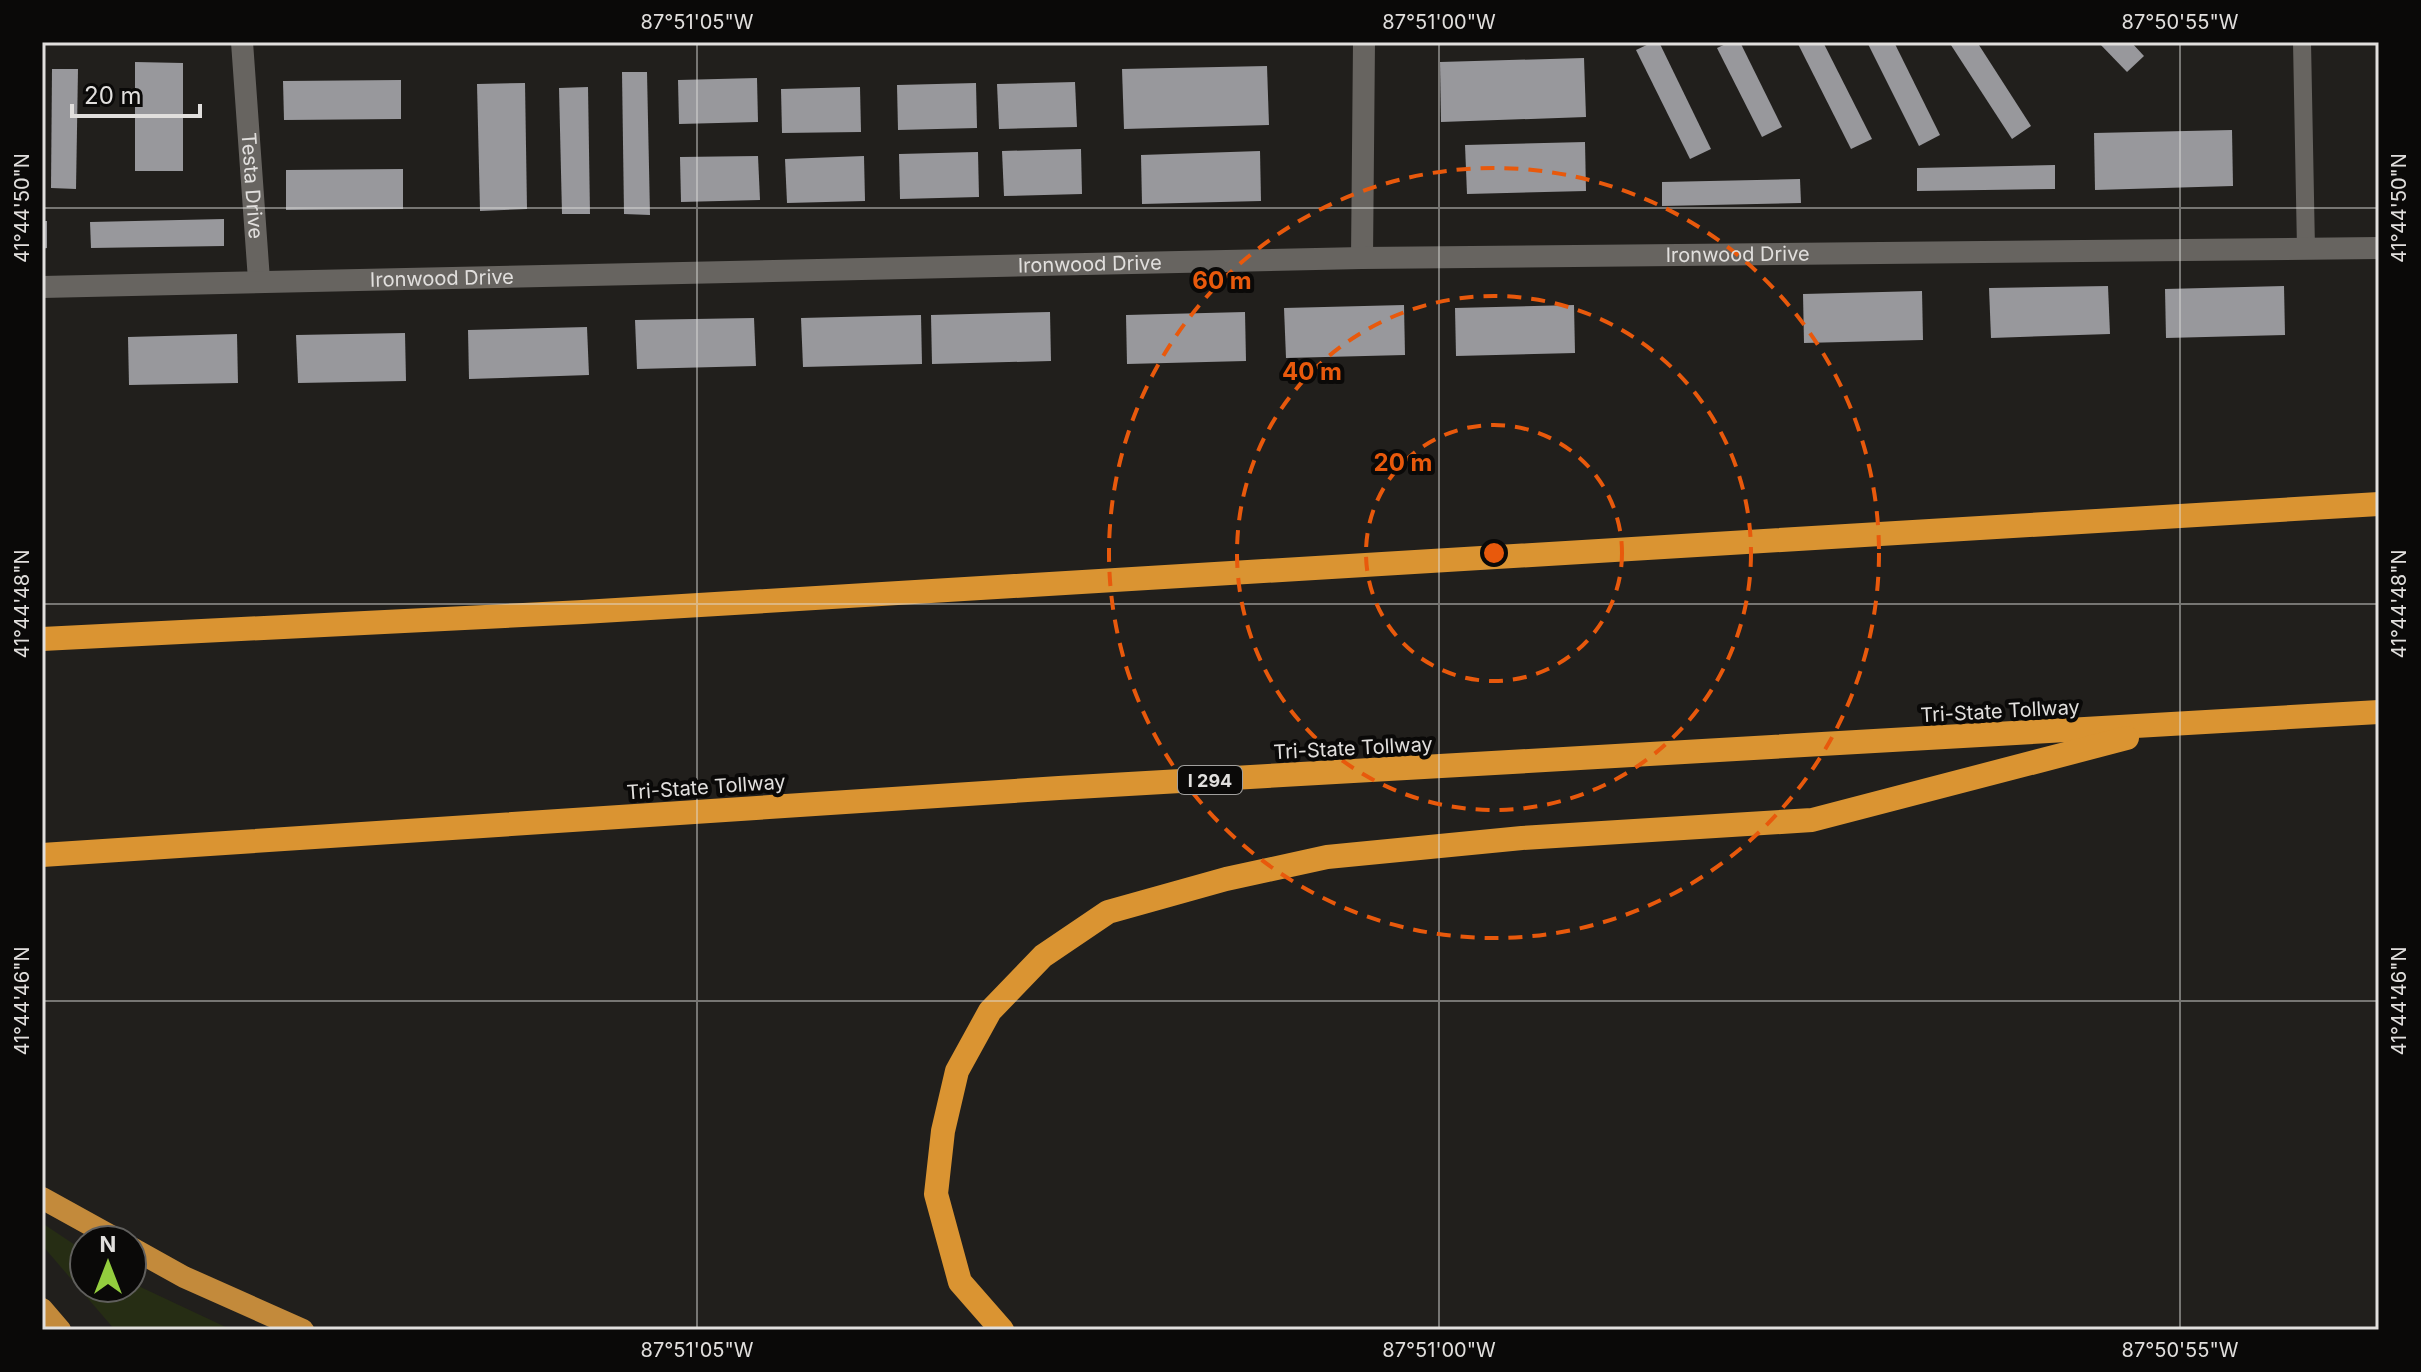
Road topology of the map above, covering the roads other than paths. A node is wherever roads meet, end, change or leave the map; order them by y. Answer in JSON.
{"nodes":[{"id":1,"x":242,"y":42,"type":"edge"},
{"id":2,"x":1364,"y":42,"type":"edge"},
{"id":3,"x":2302,"y":42,"type":"edge"},
{"id":4,"x":2379,"y":248,"type":"edge"},
{"id":5,"x":2306,"y":249,"type":"junction"},
{"id":6,"x":1362,"y":258,"type":"junction"},
{"id":7,"x":259,"y":280,"type":"junction"},
{"id":8,"x":42,"y":287,"type":"edge"},
{"id":9,"x":2379,"y":504,"type":"edge"},
{"id":10,"x":42,"y":639,"type":"edge"},
{"id":11,"x":2379,"y":712,"type":"edge"},
{"id":12,"x":2179,"y":725,"type":"junction"},
{"id":13,"x":42,"y":855,"type":"edge"},
{"id":14,"x":42,"y":1198,"type":"edge"},
{"id":15,"x":89,"y":1224,"type":"edge"},
{"id":16,"x":148,"y":1257,"type":"edge"},
{"id":17,"x":42,"y":1309,"type":"edge"},
{"id":18,"x":60,"y":1330,"type":"edge"},
{"id":19,"x":303,"y":1330,"type":"edge"},
{"id":20,"x":1002,"y":1330,"type":"edge"}],
"edges":[{"from":1,"to":7,"type":"street","name":"Testa Drive"},
{"from":2,"to":6,"type":"street"},
{"from":3,"to":5,"type":"lane"},
{"from":4,"to":5,"type":"street","name":"Ironwood Drive"},
{"from":5,"to":6,"type":"street","name":"Ironwood Drive"},
{"from":6,"to":7,"type":"street","name":"Ironwood Drive"},
{"from":7,"to":8,"type":"street","name":"Ironwood Drive"},
{"from":9,"to":10,"type":"highway"},
{"from":11,"to":12,"type":"highway","name":"Tri-State Tollway","number":"I 294"},
{"from":12,"to":13,"type":"highway","name":"Tri-State Tollway","number":"I 294"},
{"from":12,"to":20,"type":"highway"},
{"from":14,"to":15,"type":"highway"},
{"from":16,"to":19,"type":"highway"},
{"from":17,"to":18,"type":"highway"}]}
